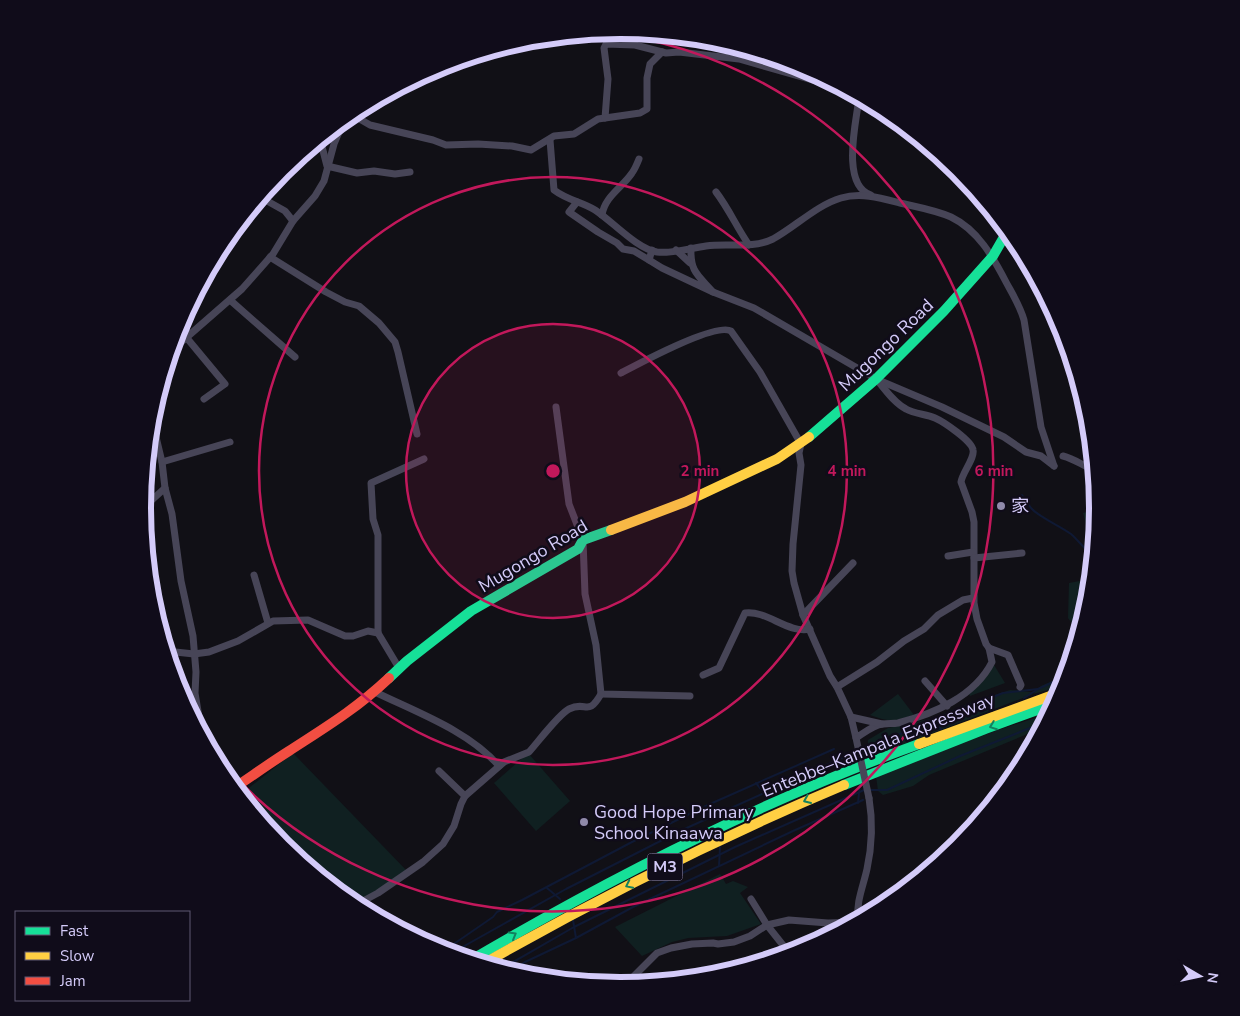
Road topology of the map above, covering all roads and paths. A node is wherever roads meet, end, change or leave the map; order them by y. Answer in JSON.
{"nodes":[{"id":1,"x":662,"y":52,"type":"junction"},
{"id":2,"x":811,"y":79,"type":"edge"},
{"id":3,"x":857,"y":104,"type":"edge"},
{"id":4,"x":359,"y":118,"type":"edge"},
{"id":5,"x":605,"y":118,"type":"junction"},
{"id":6,"x":339,"y":132,"type":"edge"},
{"id":7,"x":550,"y":140,"type":"junction"},
{"id":8,"x":326,"y":142,"type":"edge"},
{"id":9,"x":334,"y":144,"type":"junction"},
{"id":10,"x":322,"y":146,"type":"edge"},
{"id":11,"x":640,"y":159,"type":"dead end"},
{"id":12,"x":327,"y":166,"type":"junction"},
{"id":13,"x":410,"y":172,"type":"dead end"},
{"id":14,"x":716,"y":192,"type":"dead end"},
{"id":15,"x":876,"y":197,"type":"junction"},
{"id":16,"x":265,"y":201,"type":"edge"},
{"id":17,"x":577,"y":202,"type":"junction"},
{"id":18,"x":602,"y":215,"type":"junction"},
{"id":19,"x":293,"y":221,"type":"junction"},
{"id":20,"x":1003,"y":238,"type":"edge"},
{"id":21,"x":749,"y":245,"type":"junction"},
{"id":22,"x":691,"y":248,"type":"junction"},
{"id":23,"x":652,"y":250,"type":"junction"},
{"id":24,"x":676,"y":250,"type":"junction"},
{"id":25,"x":993,"y":256,"type":"junction"},
{"id":26,"x":270,"y":257,"type":"junction"},
{"id":27,"x":649,"y":260,"type":"junction"},
{"id":28,"x":690,"y":263,"type":"junction"},
{"id":29,"x":694,"y":270,"type":"junction"},
{"id":30,"x":686,"y":279,"type":"junction"},
{"id":31,"x":713,"y":292,"type":"junction"},
{"id":32,"x":230,"y":300,"type":"junction"},
{"id":33,"x":185,"y":332,"type":"edge"},
{"id":34,"x":188,"y":336,"type":"junction"},
{"id":35,"x":181,"y":342,"type":"edge"},
{"id":36,"x":295,"y":357,"type":"dead end"},
{"id":37,"x":621,"y":373,"type":"dead end"},
{"id":38,"x":876,"y":379,"type":"junction"},
{"id":39,"x":204,"y":399,"type":"dead end"},
{"id":40,"x":556,"y":407,"type":"dead end"},
{"id":41,"x":417,"y":434,"type":"dead end"},
{"id":42,"x":156,"y":438,"type":"edge"},
{"id":43,"x":230,"y":442,"type":"dead end"},
{"id":44,"x":801,"y":444,"type":"junction"},
{"id":45,"x":1063,"y":456,"type":"dead end"},
{"id":46,"x":424,"y":459,"type":"dead end"},
{"id":47,"x":162,"y":462,"type":"junction"},
{"id":48,"x":1087,"y":467,"type":"edge"},
{"id":49,"x":165,"y":488,"type":"junction"},
{"id":50,"x":151,"y":501,"type":"edge"},
{"id":51,"x":583,"y":540,"type":"junction"},
{"id":52,"x":1022,"y":554,"type":"dead end"},
{"id":53,"x":974,"y":555,"type":"junction"},
{"id":54,"x":948,"y":556,"type":"dead end"},
{"id":55,"x":853,"y":563,"type":"dead end"},
{"id":56,"x":254,"y":575,"type":"dead end"},
{"id":57,"x":973,"y":598,"type":"junction"},
{"id":58,"x":803,"y":615,"type":"junction"},
{"id":59,"x":268,"y":623,"type":"junction"},
{"id":60,"x":810,"y":629,"type":"junction"},
{"id":61,"x":378,"y":633,"type":"junction"},
{"id":62,"x":988,"y":648,"type":"junction"},
{"id":63,"x":174,"y":652,"type":"edge"},
{"id":64,"x":194,"y":654,"type":"junction"},
{"id":65,"x":400,"y":668,"type":"junction"},
{"id":66,"x":703,"y":675,"type":"dead end"},
{"id":67,"x":926,"y":680,"type":"dead end"},
{"id":68,"x":837,"y":687,"type":"junction"},
{"id":69,"x":1020,"y":687,"type":"dead end"},
{"id":70,"x":375,"y":692,"type":"junction"},
{"id":71,"x":601,"y":694,"type":"junction"},
{"id":72,"x":690,"y":696,"type":"dead end"},
{"id":73,"x":1050,"y":696,"type":"edge"},
{"id":74,"x":948,"y":706,"type":"junction"},
{"id":75,"x":1045,"y":707,"type":"edge"},
{"id":76,"x":199,"y":716,"type":"edge"},
{"id":77,"x":851,"y":717,"type":"junction"},
{"id":78,"x":882,"y":724,"type":"junction"},
{"id":79,"x":856,"y":738,"type":"junction"},
{"id":80,"x":499,"y":766,"type":"junction"},
{"id":81,"x":439,"y":772,"type":"dead end"},
{"id":82,"x":241,"y":784,"type":"edge"},
{"id":83,"x":465,"y":796,"type":"junction"},
{"id":84,"x":751,"y":899,"type":"dead end"},
{"id":85,"x":364,"y":901,"type":"edge"},
{"id":86,"x":858,"y":912,"type":"edge"},
{"id":87,"x":840,"y":923,"type":"edge"},
{"id":88,"x":767,"y":926,"type":"junction"},
{"id":89,"x":785,"y":947,"type":"edge"},
{"id":90,"x":479,"y":955,"type":"edge"},
{"id":91,"x":492,"y":959,"type":"edge"},
{"id":92,"x":633,"y":977,"type":"edge"}],
"edges":[{"from":1,"to":2,"type":"street"},
{"from":1,"to":5,"type":"street"},
{"from":1,"to":5,"type":"street"},
{"from":3,"to":15,"type":"street"},
{"from":4,"to":7,"type":"street"},
{"from":5,"to":7,"type":"street"},
{"from":6,"to":9,"type":"street"},
{"from":7,"to":17,"type":"street"},
{"from":8,"to":9,"type":"street"},
{"from":9,"to":12,"type":"street"},
{"from":10,"to":12,"type":"street"},
{"from":11,"to":18,"type":"street"},
{"from":12,"to":13,"type":"street"},
{"from":12,"to":19,"type":"street"},
{"from":14,"to":21,"type":"street"},
{"from":15,"to":21,"type":"street"},
{"from":15,"to":25,"type":"street"},
{"from":16,"to":19,"type":"street"},
{"from":17,"to":18,"type":"street"},
{"from":17,"to":27,"type":"street"},
{"from":18,"to":23,"type":"street"},
{"from":19,"to":26,"type":"street"},
{"from":20,"to":25,"type":"main road","name":"Mugongo Road"},
{"from":21,"to":22,"type":"street"},
{"from":22,"to":24,"type":"street"},
{"from":22,"to":28,"type":"street"},
{"from":23,"to":24,"type":"street"},
{"from":23,"to":27,"type":"street"},
{"from":24,"to":28,"type":"street"},
{"from":25,"to":38,"type":"main road","name":"Mugongo Road"},
{"from":25,"to":38,"type":"street"},
{"from":26,"to":32,"type":"street"},
{"from":26,"to":41,"type":"street"},
{"from":27,"to":30,"type":"street"},
{"from":28,"to":29,"type":"street"},
{"from":29,"to":30,"type":"street"},
{"from":29,"to":31,"type":"street"},
{"from":30,"to":31,"type":"street"},
{"from":31,"to":38,"type":"street"},
{"from":32,"to":34,"type":"street"},
{"from":32,"to":36,"type":"street"},
{"from":33,"to":34,"type":"street"},
{"from":34,"to":35,"type":"street"},
{"from":34,"to":39,"type":"street"},
{"from":37,"to":44,"type":"street"},
{"from":38,"to":44,"type":"main road","name":"Mugongo Road"},
{"from":38,"to":53,"type":"street"},
{"from":40,"to":51,"type":"street"},
{"from":42,"to":47,"type":"street"},
{"from":43,"to":47,"type":"street"},
{"from":44,"to":51,"type":"main road","name":"Mugongo Road"},
{"from":44,"to":58,"type":"street"},
{"from":45,"to":48,"type":"street"},
{"from":46,"to":61,"type":"street"},
{"from":47,"to":49,"type":"street"},
{"from":49,"to":50,"type":"street"},
{"from":49,"to":64,"type":"street"},
{"from":51,"to":65,"type":"main road","name":"Mugongo Road"},
{"from":51,"to":71,"type":"street"},
{"from":52,"to":53,"type":"street"},
{"from":53,"to":54,"type":"street"},
{"from":53,"to":57,"type":"street"},
{"from":55,"to":58,"type":"street"},
{"from":56,"to":59,"type":"street"},
{"from":57,"to":62,"type":"street"},
{"from":57,"to":68,"type":"street"},
{"from":58,"to":60,"type":"street"},
{"from":59,"to":61,"type":"street"},
{"from":59,"to":64,"type":"street"},
{"from":60,"to":66,"type":"street"},
{"from":60,"to":68,"type":"street"},
{"from":61,"to":65,"type":"street"},
{"from":62,"to":69,"type":"street"},
{"from":62,"to":74,"type":"street"},
{"from":63,"to":64,"type":"street"},
{"from":64,"to":76,"type":"street"},
{"from":65,"to":70,"type":"main road","name":"Mugongo Road"},
{"from":67,"to":74,"type":"street"},
{"from":68,"to":77,"type":"street"},
{"from":70,"to":80,"type":"street"},
{"from":70,"to":82,"type":"main road","name":"Mugongo Road"},
{"from":71,"to":72,"type":"street"},
{"from":71,"to":80,"type":"street"},
{"from":90,"to":73,"type":"main road","name":"Entebbe–Kampala Expressway","number":"M3","one_way":true},
{"from":74,"to":78,"type":"street"},
{"from":75,"to":91,"type":"main road","name":"Entebbe–Kampala Expressway","number":"M3","one_way":true},
{"from":77,"to":78,"type":"street"},
{"from":77,"to":79,"type":"street"},
{"from":78,"to":79,"type":"street"},
{"from":79,"to":86,"type":"street","bridge":true},
{"from":80,"to":83,"type":"street"},
{"from":81,"to":83,"type":"street"},
{"from":83,"to":85,"type":"street"},
{"from":84,"to":88,"type":"street"},
{"from":87,"to":88,"type":"street"},
{"from":88,"to":89,"type":"street"},
{"from":88,"to":92,"type":"street"}]}
